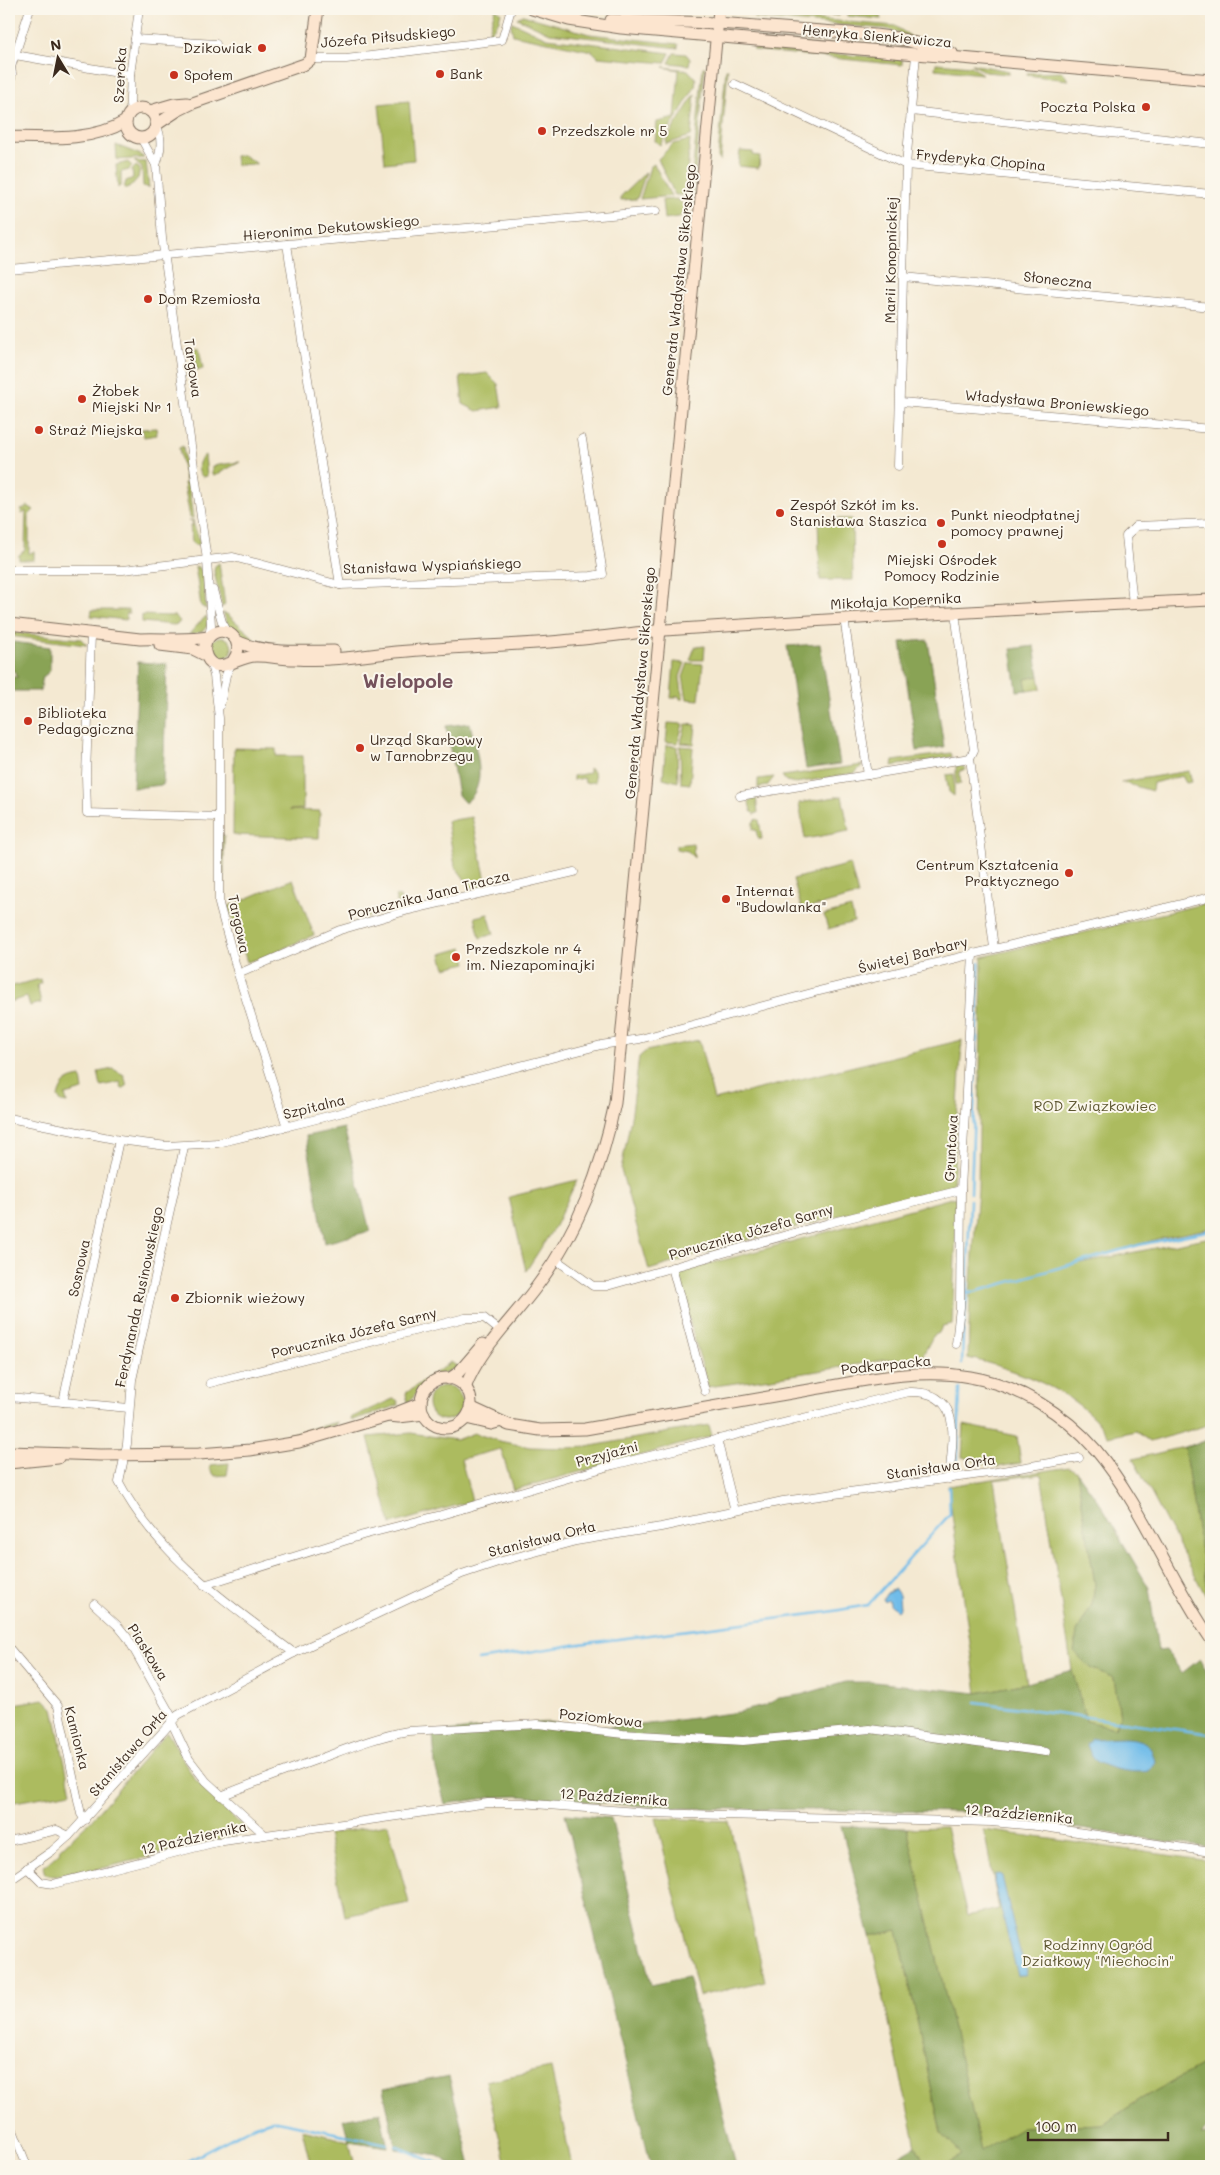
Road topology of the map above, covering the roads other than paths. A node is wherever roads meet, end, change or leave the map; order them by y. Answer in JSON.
{"nodes":[{"id":1,"x":30,"y":9,"type":"edge"},
{"id":2,"x":139,"y":9,"type":"edge"},
{"id":3,"x":318,"y":9,"type":"edge"},
{"id":4,"x":511,"y":9,"type":"edge"},
{"id":5,"x":532,"y":9,"type":"edge"},
{"id":6,"x":719,"y":9,"type":"edge"},
{"id":7,"x":569,"y":20,"type":"junction"},
{"id":8,"x":718,"y":23,"type":"junction"},
{"id":9,"x":717,"y":38,"type":"junction"},
{"id":10,"x":135,"y":39,"type":"junction"},
{"id":11,"x":216,"y":44,"type":"dead end"},
{"id":12,"x":14,"y":55,"type":"junction"},
{"id":13,"x":916,"y":55,"type":"junction"},
{"id":14,"x":973,"y":58,"type":"junction"},
{"id":15,"x":311,"y":59,"type":"junction"},
{"id":16,"x":10,"y":66,"type":"edge"},
{"id":17,"x":130,"y":75,"type":"junction"},
{"id":18,"x":1211,"y":80,"type":"edge"},
{"id":19,"x":735,"y":84,"type":"dead end"},
{"id":20,"x":9,"y":87,"type":"edge"},
{"id":21,"x":193,"y":103,"type":"junction"},
{"id":22,"x":150,"y":111,"type":"junction"},
{"id":23,"x":910,"y":111,"type":"junction"},
{"id":24,"x":128,"y":117,"type":"junction"},
{"id":25,"x":156,"y":125,"type":"junction"},
{"id":26,"x":100,"y":133,"type":"junction"},
{"id":27,"x":9,"y":137,"type":"edge"},
{"id":28,"x":136,"y":137,"type":"junction"},
{"id":29,"x":1211,"y":144,"type":"edge"},
{"id":30,"x":156,"y":165,"type":"junction"},
{"id":31,"x":906,"y":165,"type":"junction"},
{"id":32,"x":1211,"y":194,"type":"edge"},
{"id":33,"x":656,"y":211,"type":"dead end"},
{"id":34,"x":287,"y":244,"type":"junction"},
{"id":35,"x":165,"y":255,"type":"junction"},
{"id":36,"x":9,"y":269,"type":"edge"},
{"id":37,"x":902,"y":277,"type":"junction"},
{"id":38,"x":1211,"y":307,"type":"edge"},
{"id":39,"x":901,"y":402,"type":"junction"},
{"id":40,"x":1211,"y":429,"type":"edge"},
{"id":41,"x":582,"y":439,"type":"dead end"},
{"id":42,"x":898,"y":466,"type":"dead end"},
{"id":43,"x":1211,"y":523,"type":"edge"},
{"id":44,"x":207,"y":560,"type":"junction"},
{"id":45,"x":9,"y":570,"type":"edge"},
{"id":46,"x":208,"y":574,"type":"junction"},
{"id":47,"x":340,"y":585,"type":"junction"},
{"id":48,"x":1211,"y":600,"type":"edge"},
{"id":49,"x":1133,"y":604,"type":"junction"},
{"id":50,"x":955,"y":613,"type":"junction"},
{"id":51,"x":844,"y":618,"type":"junction"},
{"id":52,"x":9,"y":624,"type":"edge"},
{"id":53,"x":661,"y":631,"type":"junction"},
{"id":54,"x":91,"y":634,"type":"junction"},
{"id":55,"x":208,"y":637,"type":"junction"},
{"id":56,"x":232,"y":637,"type":"junction"},
{"id":57,"x":140,"y":639,"type":"junction"},
{"id":58,"x":389,"y":653,"type":"junction"},
{"id":59,"x":207,"y":658,"type":"junction"},
{"id":60,"x":233,"y":661,"type":"junction"},
{"id":61,"x":219,"y":718,"type":"junction"},
{"id":62,"x":970,"y":758,"type":"junction"},
{"id":63,"x":868,"y":775,"type":"junction"},
{"id":64,"x":740,"y":796,"type":"dead end"},
{"id":65,"x":218,"y":817,"type":"junction"},
{"id":66,"x":574,"y":872,"type":"dead end"},
{"id":67,"x":1211,"y":897,"type":"edge"},
{"id":68,"x":994,"y":948,"type":"junction"},
{"id":69,"x":973,"y":954,"type":"junction"},
{"id":70,"x":238,"y":974,"type":"junction"},
{"id":71,"x":622,"y":1042,"type":"junction"},
{"id":72,"x":9,"y":1120,"type":"edge"},
{"id":73,"x":287,"y":1127,"type":"junction"},
{"id":74,"x":119,"y":1140,"type":"junction"},
{"id":75,"x":184,"y":1147,"type":"junction"},
{"id":76,"x":961,"y":1190,"type":"junction"},
{"id":77,"x":555,"y":1259,"type":"junction"},
{"id":78,"x":672,"y":1268,"type":"junction"},
{"id":79,"x":500,"y":1331,"type":"junction"},
{"id":80,"x":956,"y":1344,"type":"dead end"},
{"id":81,"x":449,"y":1379,"type":"junction"},
{"id":82,"x":210,"y":1383,"type":"dead end"},
{"id":83,"x":465,"y":1388,"type":"junction"},
{"id":84,"x":704,"y":1390,"type":"dead end"},
{"id":85,"x":9,"y":1398,"type":"edge"},
{"id":86,"x":63,"y":1402,"type":"junction"},
{"id":87,"x":130,"y":1408,"type":"junction"},
{"id":88,"x":422,"y":1409,"type":"junction"},
{"id":89,"x":468,"y":1412,"type":"junction"},
{"id":90,"x":717,"y":1439,"type":"junction"},
{"id":91,"x":9,"y":1452,"type":"edge"},
{"id":92,"x":85,"y":1455,"type":"junction"},
{"id":93,"x":126,"y":1455,"type":"junction"},
{"id":94,"x":1079,"y":1458,"type":"dead end"},
{"id":95,"x":9,"y":1463,"type":"edge"},
{"id":96,"x":949,"y":1479,"type":"junction"},
{"id":97,"x":734,"y":1511,"type":"junction"},
{"id":98,"x":204,"y":1585,"type":"junction"},
{"id":99,"x":94,"y":1604,"type":"dead end"},
{"id":100,"x":1211,"y":1639,"type":"edge"},
{"id":101,"x":9,"y":1648,"type":"edge"},
{"id":102,"x":294,"y":1653,"type":"junction"},
{"id":103,"x":172,"y":1720,"type":"junction"},
{"id":104,"x":1046,"y":1752,"type":"dead end"},
{"id":105,"x":221,"y":1796,"type":"junction"},
{"id":106,"x":85,"y":1820,"type":"junction"},
{"id":107,"x":265,"y":1835,"type":"junction"},
{"id":108,"x":69,"y":1836,"type":"junction"},
{"id":109,"x":9,"y":1841,"type":"edge"},
{"id":110,"x":1211,"y":1852,"type":"edge"},
{"id":111,"x":27,"y":1868,"type":"junction"},
{"id":112,"x":9,"y":1880,"type":"edge"},
{"id":113,"x":9,"y":2120,"type":"edge"},
{"id":114,"x":27,"y":2166,"type":"edge"}],
"edges":[{"from":1,"to":12,"type":"street"},
{"from":2,"to":10,"type":"street","name":"Szeroka"},
{"from":3,"to":15,"type":"street"},
{"from":4,"to":15,"type":"street","name":"Józefa Piłsudskiego"},
{"from":5,"to":7,"type":"street","name":"Henryka Sienkiewicza"},
{"from":6,"to":8,"type":"street","name":"Generała Władysława Sikorskiego"},
{"from":7,"to":8,"type":"street","name":"Henryka Sienkiewicza"},
{"from":7,"to":9,"type":"street","name":"Henryka Sienkiewicza"},
{"from":8,"to":9,"type":"street","name":"Generała Władysława Sikorskiego"},
{"from":8,"to":14,"type":"street","name":"Henryka Sienkiewicza"},
{"from":9,"to":13,"type":"street","name":"Henryka Sienkiewicza"},
{"from":9,"to":53,"type":"street","name":"Generała Władysława Sikorskiego"},
{"from":10,"to":11,"type":"street","name":"Szeroka"},
{"from":10,"to":17,"type":"street","name":"Szeroka"},
{"from":12,"to":16,"type":"street"},
{"from":12,"to":17,"type":"street"},
{"from":13,"to":14,"type":"street","name":"Henryka Sienkiewicza"},
{"from":13,"to":23,"type":"street","name":"Marii Konopnickiej"},
{"from":14,"to":18,"type":"street","name":"Henryka Sienkiewicza"},
{"from":15,"to":21,"type":"street","name":"Józefa Piłsudskiego"},
{"from":16,"to":20,"type":"street"},
{"from":17,"to":24,"type":"street","name":"Szeroka"},
{"from":19,"to":31,"type":"street","name":"Fryderyka Chopina"},
{"from":21,"to":22,"type":"street","name":"Józefa Piłsudskiego"},
{"from":21,"to":25,"type":"street","name":"Józefa Piłsudskiego"},
{"from":22,"to":24,"type":"street"},
{"from":22,"to":25,"type":"street"},
{"from":23,"to":29,"type":"street"},
{"from":23,"to":31,"type":"street","name":"Marii Konopnickiej"},
{"from":24,"to":26,"type":"street"},
{"from":24,"to":28,"type":"street"},
{"from":25,"to":28,"type":"street"},
{"from":25,"to":30,"type":"street","name":"Targowa"},
{"from":26,"to":27,"type":"street"},
{"from":26,"to":28,"type":"street"},
{"from":28,"to":30,"type":"street","name":"Targowa"},
{"from":30,"to":35,"type":"street","name":"Targowa"},
{"from":31,"to":32,"type":"street","name":"Fryderyka Chopina"},
{"from":31,"to":37,"type":"street","name":"Marii Konopnickiej"},
{"from":33,"to":34,"type":"street","name":"Hieronima Dekutowskiego"},
{"from":34,"to":35,"type":"street","name":"Hieronima Dekutowskiego"},
{"from":34,"to":47,"type":"street"},
{"from":35,"to":36,"type":"street","name":"Hieronima Dekutowskiego"},
{"from":35,"to":44,"type":"street","name":"Targowa"},
{"from":37,"to":38,"type":"street","name":"Słoneczna"},
{"from":37,"to":39,"type":"street","name":"Marii Konopnickiej"},
{"from":39,"to":40,"type":"street","name":"Władysława Broniewskiego"},
{"from":39,"to":42,"type":"street","name":"Marii Konopnickiej"},
{"from":41,"to":47,"type":"street","name":"Stanisława Wyspiańskiego"},
{"from":43,"to":49,"type":"street"},
{"from":44,"to":45,"type":"street","name":"Stanisława Wyspiańskiego"},
{"from":44,"to":46,"type":"street","name":"Targowa"},
{"from":44,"to":47,"type":"street","name":"Stanisława Wyspiańskiego"},
{"from":46,"to":55,"type":"street","name":"Targowa"},
{"from":46,"to":56,"type":"street","name":"Targowa"},
{"from":48,"to":49,"type":"street","name":"Mikołaja Kopernika"},
{"from":49,"to":50,"type":"street","name":"Mikołaja Kopernika"},
{"from":50,"to":51,"type":"street","name":"Mikołaja Kopernika"},
{"from":50,"to":62,"type":"street"},
{"from":51,"to":53,"type":"street","name":"Mikołaja Kopernika"},
{"from":51,"to":63,"type":"street"},
{"from":52,"to":54,"type":"street"},
{"from":53,"to":58,"type":"street"},
{"from":53,"to":71,"type":"street","name":"Generała Władysława Sikorskiego"},
{"from":54,"to":57,"type":"street"},
{"from":54,"to":65,"type":"street"},
{"from":55,"to":56,"type":"street"},
{"from":55,"to":57,"type":"street"},
{"from":55,"to":59,"type":"street"},
{"from":56,"to":58,"type":"street"},
{"from":56,"to":60,"type":"street"},
{"from":57,"to":59,"type":"street"},
{"from":58,"to":60,"type":"street"},
{"from":59,"to":60,"type":"street"},
{"from":59,"to":61,"type":"street","name":"Targowa"},
{"from":60,"to":61,"type":"street","name":"Targowa"},
{"from":61,"to":65,"type":"street","name":"Targowa"},
{"from":62,"to":63,"type":"street"},
{"from":62,"to":68,"type":"street"},
{"from":63,"to":64,"type":"street"},
{"from":65,"to":70,"type":"street","name":"Targowa"},
{"from":66,"to":70,"type":"street","name":"Porucznika Jana Tracza"},
{"from":67,"to":68,"type":"street","name":"Świętej Barbary"},
{"from":68,"to":69,"type":"street","name":"Świętej Barbary"},
{"from":69,"to":71,"type":"street","name":"Świętej Barbary"},
{"from":69,"to":76,"type":"street","name":"Gruntowa"},
{"from":70,"to":73,"type":"street","name":"Targowa"},
{"from":71,"to":73,"type":"street","name":"Szpitalna"},
{"from":71,"to":77,"type":"street","name":"Generała Władysława Sikorskiego"},
{"from":72,"to":74,"type":"street","name":"Szpitalna"},
{"from":73,"to":75,"type":"street","name":"Szpitalna"},
{"from":74,"to":75,"type":"street","name":"Szpitalna"},
{"from":74,"to":86,"type":"street","name":"Sosnowa"},
{"from":75,"to":87,"type":"street","name":"Ferdynanda Rusinowskiego"},
{"from":76,"to":78,"type":"street","name":"Porucznika Józefa Sarny"},
{"from":76,"to":80,"type":"street","name":"Gruntowa"},
{"from":77,"to":78,"type":"street","name":"Porucznika Józefa Sarny"},
{"from":77,"to":79,"type":"street","name":"Generała Władysława Sikorskiego"},
{"from":78,"to":84,"type":"street"},
{"from":79,"to":81,"type":"street","name":"Generała Władysława Sikorskiego"},
{"from":79,"to":82,"type":"street","name":"Porucznika Józefa Sarny"},
{"from":79,"to":83,"type":"street","name":"Generała Władysława Sikorskiego"},
{"from":81,"to":83,"type":"street"},
{"from":81,"to":88,"type":"street"},
{"from":83,"to":89,"type":"street"},
{"from":85,"to":86,"type":"street"},
{"from":86,"to":87,"type":"street"},
{"from":87,"to":93,"type":"street","name":"Ferdynanda Rusinowskiego"},
{"from":88,"to":89,"type":"street"},
{"from":88,"to":93,"type":"street"},
{"from":89,"to":100,"type":"street","name":"Podkarpacka"},
{"from":90,"to":96,"type":"street","name":"Przyjaźni"},
{"from":90,"to":97,"type":"street"},
{"from":90,"to":98,"type":"street","name":"Przyjaźni"},
{"from":91,"to":92,"type":"street"},
{"from":92,"to":93,"type":"street"},
{"from":92,"to":95,"type":"street"},
{"from":93,"to":98,"type":"street","name":"Ferdynanda Rusinowskiego"},
{"from":94,"to":96,"type":"street","name":"Stanisława Orła"},
{"from":96,"to":97,"type":"street","name":"Stanisława Orła"},
{"from":97,"to":102,"type":"street","name":"Stanisława Orła"},
{"from":98,"to":102,"type":"street","name":"Ferdynanda Rusinowskiego"},
{"from":99,"to":103,"type":"street","name":"Piaskowa"},
{"from":101,"to":106,"type":"street","name":"Kamionka"},
{"from":102,"to":103,"type":"street","name":"Stanisława Orła"},
{"from":103,"to":105,"type":"street","name":"Piaskowa"},
{"from":103,"to":106,"type":"street","name":"Stanisława Orła"},
{"from":104,"to":105,"type":"street","name":"Poziomkowa"},
{"from":105,"to":107,"type":"street"},
{"from":106,"to":108,"type":"street","name":"Stanisława Orła"},
{"from":107,"to":110,"type":"street","name":"12 Października"},
{"from":107,"to":111,"type":"street","name":"12 Października"},
{"from":108,"to":109,"type":"street"},
{"from":108,"to":111,"type":"street","name":"Stanisława Orła"},
{"from":111,"to":112,"type":"street","name":"Stanisława Orła"},
{"from":113,"to":114,"type":"street"}]}
